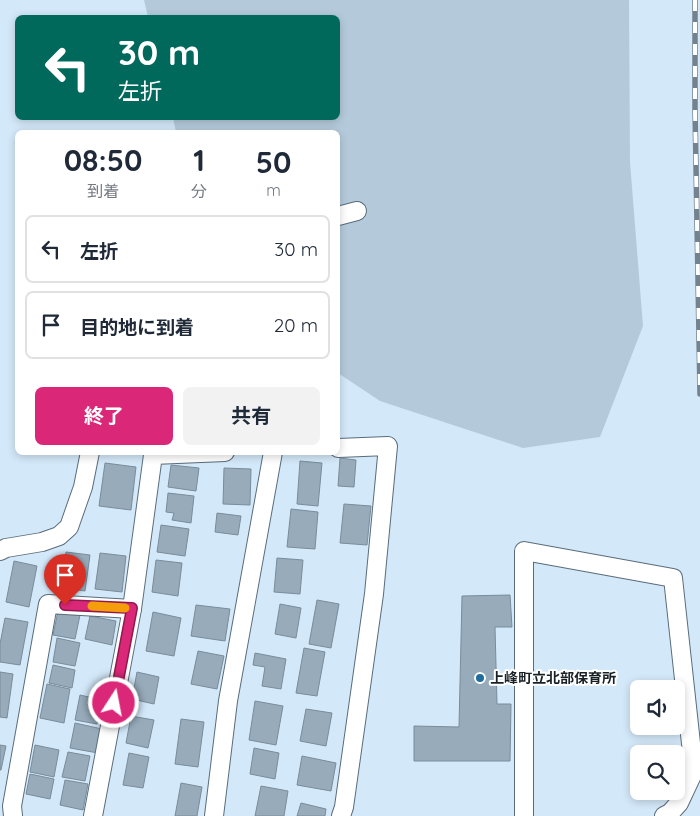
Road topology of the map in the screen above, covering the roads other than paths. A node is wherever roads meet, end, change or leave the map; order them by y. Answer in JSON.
{"nodes":[{"id":1,"x":357,"y":211,"type":"dead end"},
{"id":2,"x":340,"y":215,"type":"edge"},
{"id":3,"x":340,"y":448,"type":"edge"},
{"id":4,"x":89,"y":455,"type":"edge"},
{"id":5,"x":153,"y":455,"type":"edge"},
{"id":6,"x":271,"y":455,"type":"edge"},
{"id":7,"x":0,"y":551,"type":"edge"},
{"id":8,"x":132,"y":608,"type":"junction"},
{"id":9,"x":13,"y":816,"type":"edge"},
{"id":10,"x":93,"y":816,"type":"edge"},
{"id":11,"x":214,"y":816,"type":"edge"},
{"id":12,"x":342,"y":816,"type":"edge"},
{"id":13,"x":524,"y":816,"type":"edge"},
{"id":14,"x":664,"y":816,"type":"edge"}],
"edges":[{"from":1,"to":2,"type":"street"},
{"from":3,"to":12,"type":"street"},
{"from":4,"to":7,"type":"street"},
{"from":5,"to":8,"type":"street"},
{"from":6,"to":11,"type":"street"},
{"from":8,"to":9,"type":"street"},
{"from":8,"to":10,"type":"street"},
{"from":13,"to":14,"type":"street"}]}
